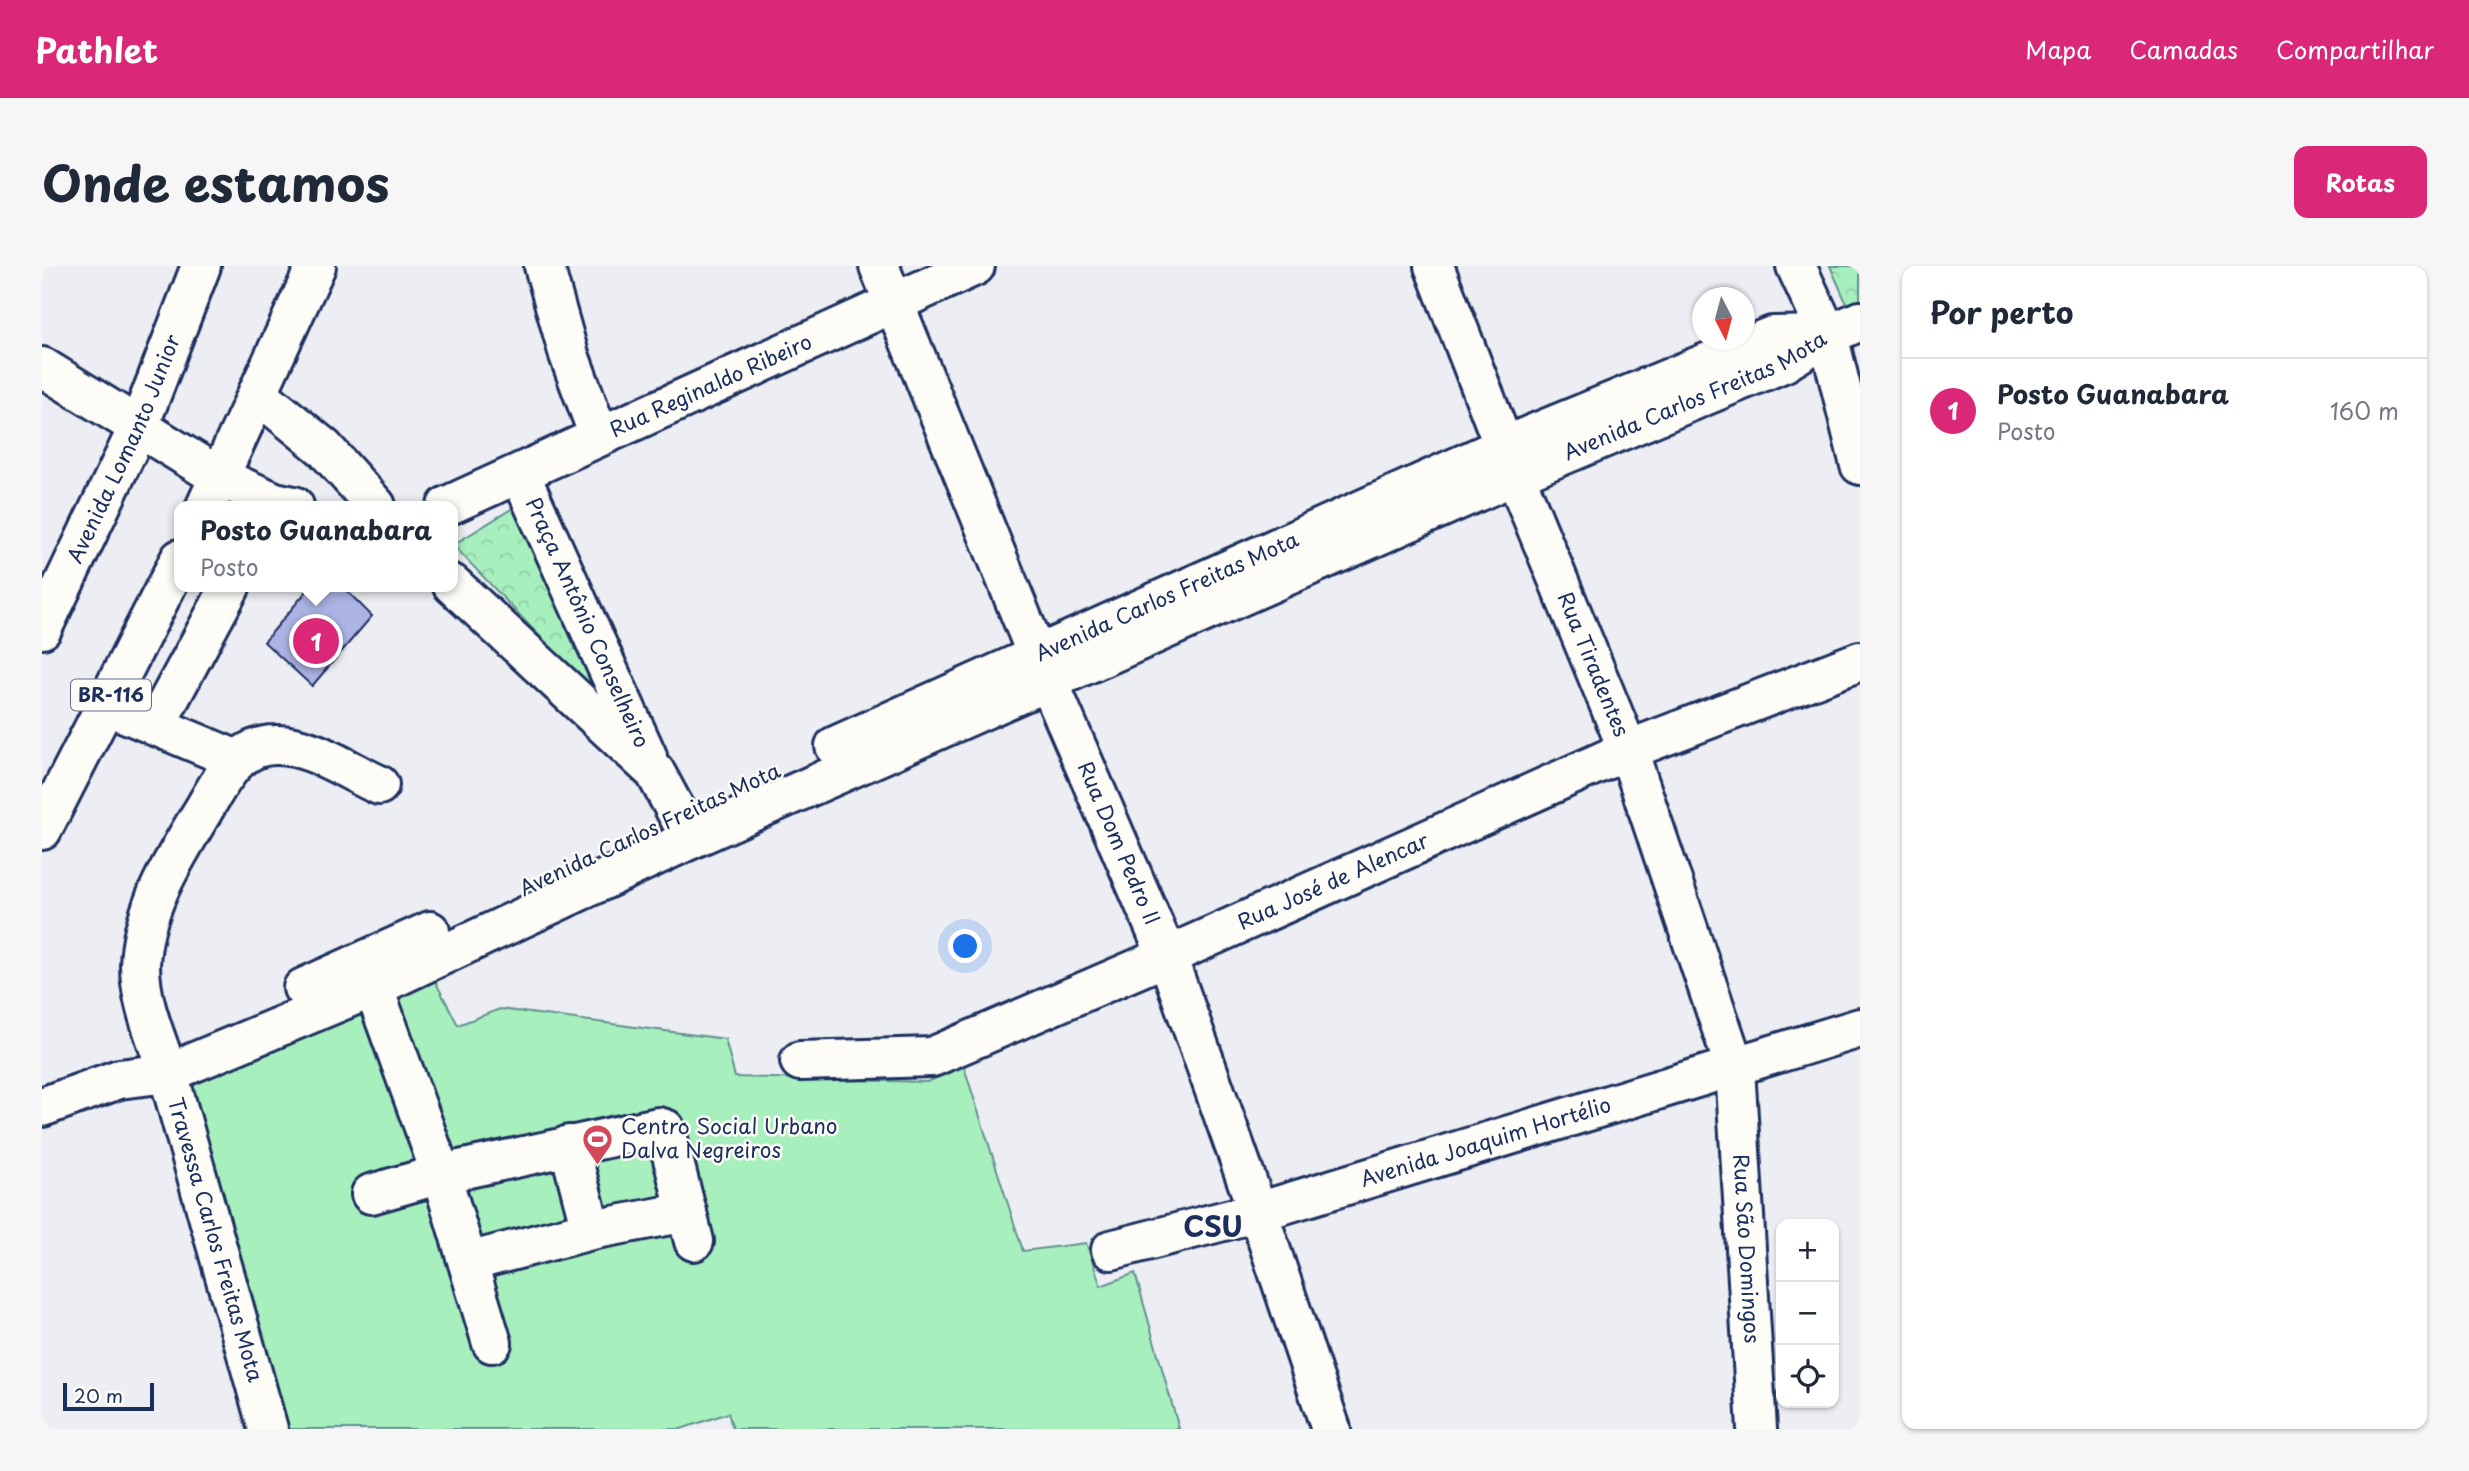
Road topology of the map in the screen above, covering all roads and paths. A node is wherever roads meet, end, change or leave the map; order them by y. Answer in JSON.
{"nodes":[{"id":1,"x":201,"y":266,"type":"edge"},
{"id":2,"x":316,"y":266,"type":"edge"},
{"id":3,"x":544,"y":266,"type":"edge"},
{"id":4,"x":879,"y":266,"type":"edge"},
{"id":5,"x":975,"y":266,"type":"edge"},
{"id":6,"x":1434,"y":266,"type":"edge"},
{"id":7,"x":1796,"y":266,"type":"edge"},
{"id":8,"x":894,"y":301,"type":"junction"},
{"id":9,"x":1844,"y":328,"type":"edge"},
{"id":10,"x":42,"y":367,"type":"edge"},
{"id":11,"x":258,"y":394,"type":"junction"},
{"id":12,"x":139,"y":426,"type":"junction"},
{"id":13,"x":598,"y":436,"type":"junction"},
{"id":14,"x":1509,"y":460,"type":"junction"},
{"id":15,"x":1860,"y":466,"type":"edge"},
{"id":16,"x":520,"y":474,"type":"junction"},
{"id":17,"x":214,"y":492,"type":"edge"},
{"id":18,"x":260,"y":501,"type":"edge"},
{"id":19,"x":372,"y":501,"type":"edge"},
{"id":20,"x":458,"y":501,"type":"edge"},
{"id":21,"x":174,"y":571,"type":"edge"},
{"id":22,"x":458,"y":589,"type":"edge"},
{"id":23,"x":227,"y":592,"type":"edge"},
{"id":24,"x":42,"y":629,"type":"edge"},
{"id":25,"x":1860,"y":661,"type":"edge"},
{"id":26,"x":1043,"y":668,"type":"junction"},
{"id":27,"x":106,"y":705,"type":"junction"},
{"id":28,"x":155,"y":726,"type":"junction"},
{"id":29,"x":1628,"y":750,"type":"junction"},
{"id":30,"x":237,"y":760,"type":"junction"},
{"id":31,"x":655,"y":772,"type":"junction"},
{"id":32,"x":379,"y":785,"type":"dead end"},
{"id":33,"x":686,"y":827,"type":"junction"},
{"id":34,"x":42,"y":830,"type":"edge"},
{"id":35,"x":1167,"y":956,"type":"junction"},
{"id":36,"x":368,"y":975,"type":"junction"},
{"id":37,"x":1860,"y":1028,"type":"edge"},
{"id":38,"x":800,"y":1061,"type":"dead end"},
{"id":39,"x":164,"y":1062,"type":"junction"},
{"id":40,"x":1735,"y":1068,"type":"junction"},
{"id":41,"x":42,"y":1107,"type":"edge"},
{"id":42,"x":569,"y":1145,"type":"junction"},
{"id":43,"x":441,"y":1174,"type":"junction"},
{"id":44,"x":372,"y":1194,"type":"dead end"},
{"id":45,"x":1258,"y":1212,"type":"junction"},
{"id":46,"x":591,"y":1230,"type":"junction"},
{"id":47,"x":1111,"y":1250,"type":"dead end"},
{"id":48,"x":468,"y":1262,"type":"junction"},
{"id":49,"x":492,"y":1343,"type":"dead end"},
{"id":50,"x":268,"y":1429,"type":"edge"},
{"id":51,"x":1331,"y":1429,"type":"edge"},
{"id":52,"x":1757,"y":1429,"type":"edge"}],
"edges":[{"from":1,"to":12,"type":"main road","name":"Avenida Lomanto Junior"},
{"from":2,"to":11,"type":"main road"},
{"from":3,"to":13,"type":"main road"},
{"from":4,"to":8,"type":"main road","name":"Rua Dom Pedro II"},
{"from":5,"to":8,"type":"main road","name":"Rua Reginaldo Ribeiro"},
{"from":6,"to":14,"type":"main road","name":"Rua Tiradentes"},
{"from":7,"to":9,"type":"main road"},
{"from":8,"to":13,"type":"main road","name":"Rua Reginaldo Ribeiro"},
{"from":8,"to":26,"type":"main road","name":"Rua Dom Pedro II"},
{"from":9,"to":14,"type":"main road","name":"Avenida Carlos Freitas Mota"},
{"from":9,"to":15,"type":"main road"},
{"from":10,"to":12,"type":"main road"},
{"from":11,"to":17,"type":"main road"},
{"from":11,"to":19,"type":"main road"},
{"from":12,"to":17,"type":"main road"},
{"from":12,"to":24,"type":"main road","name":"Avenida Lomanto Junior"},
{"from":13,"to":16,"type":"main road","name":"Rua Reginaldo Ribeiro"},
{"from":14,"to":26,"type":"main road","name":"Avenida Carlos Freitas Mota"},
{"from":14,"to":29,"type":"main road","name":"Rua Tiradentes"},
{"from":16,"to":20,"type":"main road","name":"Rua Reginaldo Ribeiro"},
{"from":16,"to":31,"type":"main road","name":"Praça Antônio Conselheiro"},
{"from":17,"to":18,"type":"main road"},
{"from":21,"to":27,"type":"main road","number":"BR-116"},
{"from":22,"to":31,"type":"main road","name":"Praça Antônio Conselheiro"},
{"from":23,"to":28,"type":"main road"},
{"from":25,"to":29,"type":"main road","name":"Rua José de Alencar"},
{"from":26,"to":33,"type":"main road","name":"Avenida Carlos Freitas Mota"},
{"from":26,"to":35,"type":"main road","name":"Rua Dom Pedro II"},
{"from":27,"to":28,"type":"main road"},
{"from":27,"to":34,"type":"main road","number":"BR-116"},
{"from":28,"to":30,"type":"main road"},
{"from":29,"to":35,"type":"main road","name":"Rua José de Alencar"},
{"from":29,"to":40,"type":"main road","name":"Rua Tiradentes"},
{"from":30,"to":32,"type":"main road"},
{"from":30,"to":39,"type":"main road","name":"Travessa Carlos Freitas Mota"},
{"from":31,"to":33,"type":"main road","name":"Praça Antônio Conselheiro"},
{"from":33,"to":36,"type":"main road","name":"Avenida Carlos Freitas Mota"},
{"from":35,"to":38,"type":"main road","name":"Rua José de Alencar"},
{"from":35,"to":45,"type":"main road","name":"Rua Dom Pedro II"},
{"from":36,"to":39,"type":"main road","name":"Avenida Carlos Freitas Mota"},
{"from":36,"to":43,"type":"main road"},
{"from":37,"to":40,"type":"main road","name":"Avenida Joaquim Hortélio"},
{"from":39,"to":41,"type":"main road","name":"Avenida Carlos Freitas Mota"},
{"from":39,"to":50,"type":"main road","name":"Travessa Carlos Freitas Mota"},
{"from":40,"to":45,"type":"main road","name":"Avenida Joaquim Hortélio"},
{"from":40,"to":52,"type":"main road","name":"Rua São Domingos"},
{"from":42,"to":43,"type":"main road"},
{"from":42,"to":46,"type":"main road"},
{"from":42,"to":46,"type":"main road"},
{"from":43,"to":44,"type":"main road"},
{"from":43,"to":48,"type":"main road"},
{"from":45,"to":47,"type":"main road","name":"Avenida Joaquim Hortélio"},
{"from":45,"to":51,"type":"main road","name":"Rua Dom Pedro II"},
{"from":46,"to":48,"type":"main road"},
{"from":48,"to":49,"type":"main road"}]}
